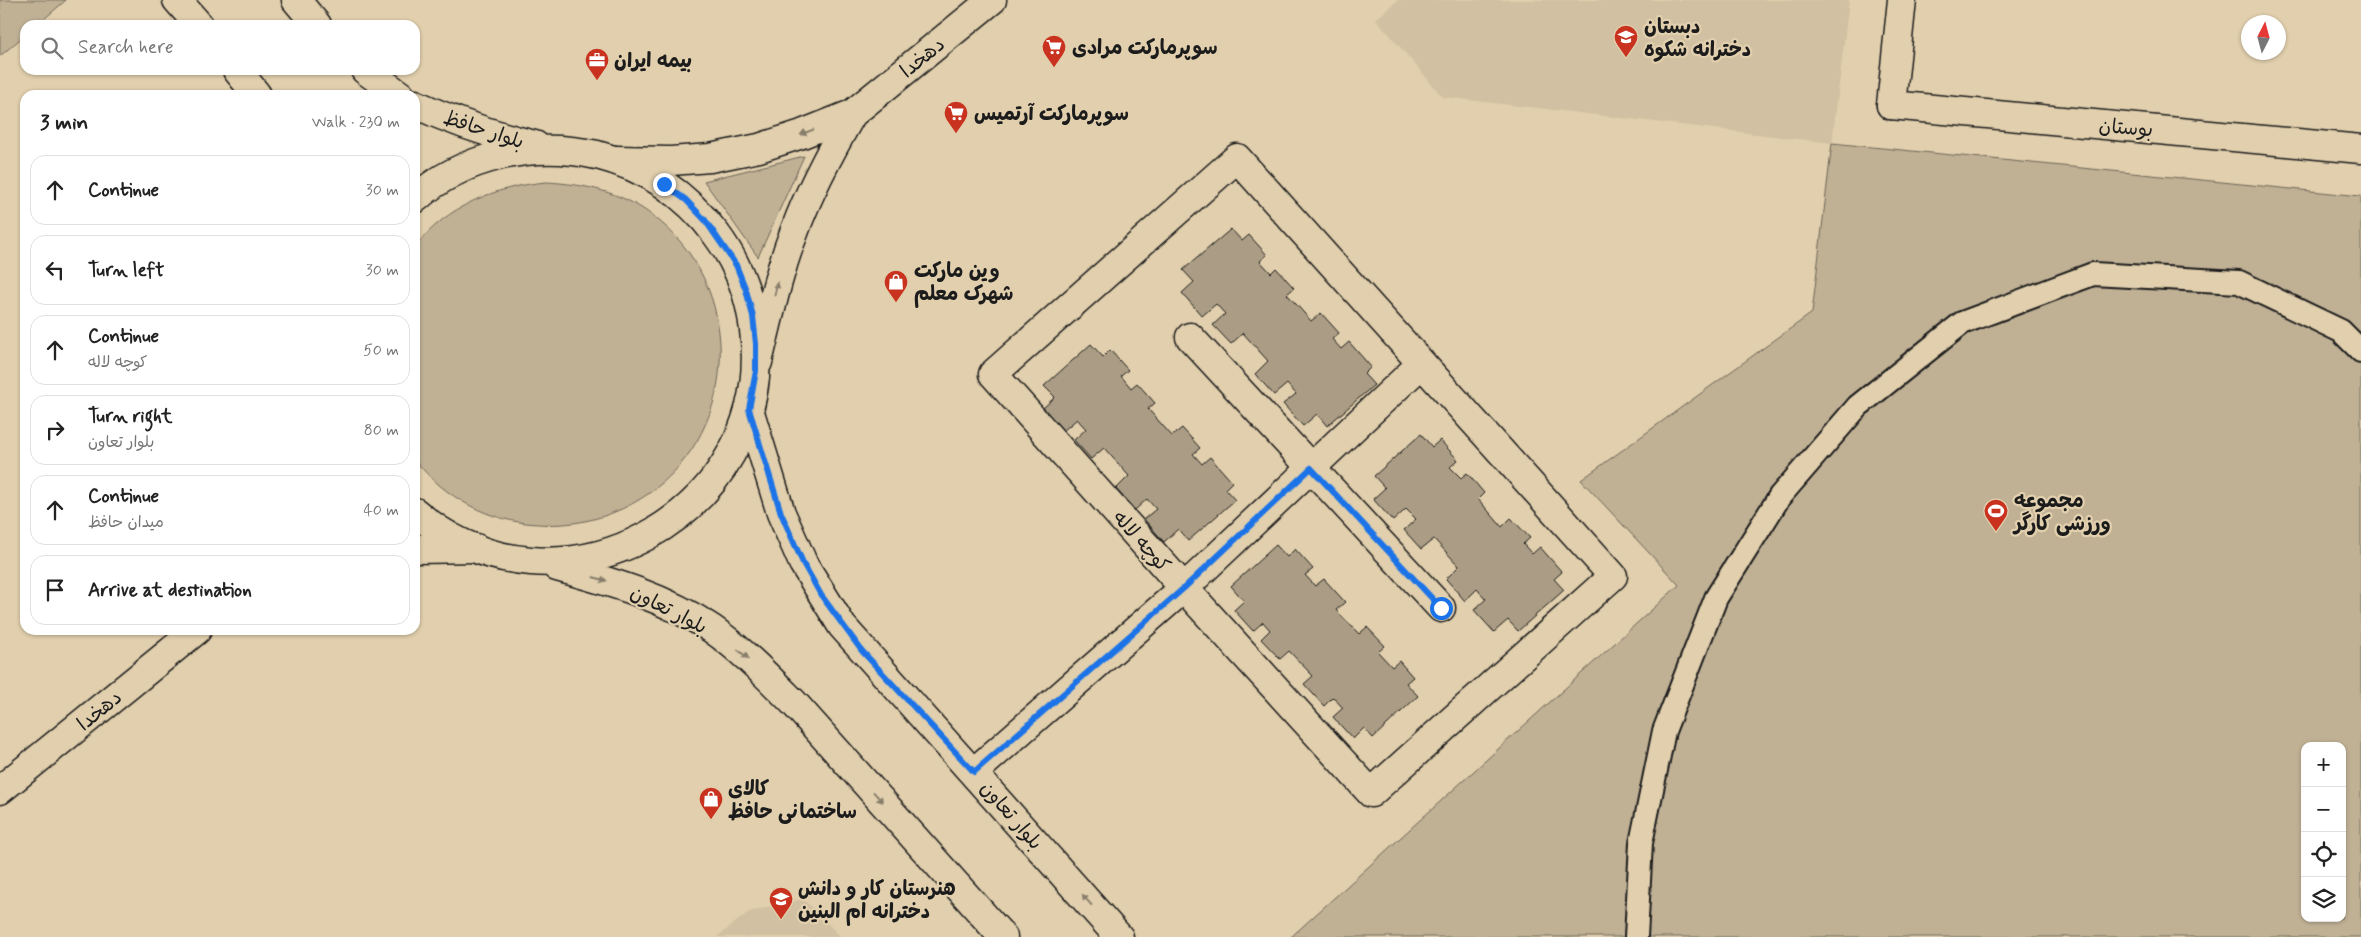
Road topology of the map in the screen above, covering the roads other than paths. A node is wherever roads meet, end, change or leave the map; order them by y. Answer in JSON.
{"nodes":[{"id":1,"x":177,"y":0,"type":"edge"},
{"id":2,"x":296,"y":0,"type":"edge"},
{"id":3,"x":992,"y":0,"type":"edge"},
{"id":4,"x":1902,"y":0,"type":"edge"},
{"id":5,"x":195,"y":20,"type":"edge"},
{"id":6,"x":313,"y":20,"type":"edge"},
{"id":7,"x":241,"y":75,"type":"edge"},
{"id":8,"x":371,"y":75,"type":"edge"},
{"id":9,"x":254,"y":90,"type":"edge"},
{"id":10,"x":393,"y":90,"type":"edge"},
{"id":11,"x":420,"y":106,"type":"edge"},
{"id":12,"x":852,"y":114,"type":"junction"},
{"id":13,"x":554,"y":149,"type":"junction"},
{"id":14,"x":2361,"y":149,"type":"edge"},
{"id":15,"x":615,"y":160,"type":"junction"},
{"id":16,"x":420,"y":195,"type":"edge"},
{"id":17,"x":1190,"y":338,"type":"dead end"},
{"id":18,"x":2361,"y":351,"type":"edge"},
{"id":19,"x":1421,"y":364,"type":"junction"},
{"id":20,"x":756,"y":371,"type":"junction"},
{"id":21,"x":749,"y":409,"type":"junction"},
{"id":22,"x":1311,"y":468,"type":"junction"},
{"id":23,"x":420,"y":515,"type":"edge"},
{"id":24,"x":476,"y":548,"type":"junction"},
{"id":25,"x":420,"y":549,"type":"edge"},
{"id":26,"x":536,"y":562,"type":"junction"},
{"id":27,"x":1184,"y":588,"type":"junction"},
{"id":28,"x":1441,"y":608,"type":"dead end"},
{"id":29,"x":191,"y":635,"type":"edge"},
{"id":30,"x":974,"y":772,"type":"junction"},
{"id":31,"x":0,"y":790,"type":"edge"},
{"id":32,"x":1003,"y":937,"type":"edge"},
{"id":33,"x":1119,"y":937,"type":"edge"},
{"id":34,"x":1636,"y":937,"type":"edge"}],
"edges":[{"from":1,"to":5,"type":"street"},
{"from":2,"to":6,"type":"street"},
{"from":3,"to":12,"type":"street","name":"دهخدا"},
{"from":4,"to":14,"type":"street","name":"بوستان"},
{"from":7,"to":9,"type":"street"},
{"from":8,"to":10,"type":"street"},
{"from":11,"to":13,"type":"street","name":"بلوار حافظ"},
{"from":12,"to":15,"type":"street","one_way":true},
{"from":20,"to":12,"type":"street","one_way":true},
{"from":13,"to":15,"type":"street"},
{"from":13,"to":16,"type":"street"},
{"from":15,"to":20,"type":"street"},
{"from":17,"to":22,"type":"street"},
{"from":18,"to":34,"type":"lane"},
{"from":19,"to":22,"type":"street"},
{"from":19,"to":27,"type":"street","name":"کوچه لاله"},
{"from":19,"to":27,"type":"street"},
{"from":20,"to":21,"type":"street"},
{"from":21,"to":26,"type":"street"},
{"from":21,"to":30,"type":"street","name":"بلوار تعاون"},
{"from":22,"to":27,"type":"street"},
{"from":22,"to":28,"type":"street"},
{"from":23,"to":24,"type":"street"},
{"from":24,"to":25,"type":"street"},
{"from":24,"to":26,"type":"street"},
{"from":26,"to":32,"type":"street","name":"بلوار تعاون","one_way":true},
{"from":27,"to":30,"type":"street","name":"کوچه لاله"},
{"from":29,"to":31,"type":"street","name":"دهخدا"},
{"from":33,"to":30,"type":"street","name":"بلوار تعاون","one_way":true}]}
